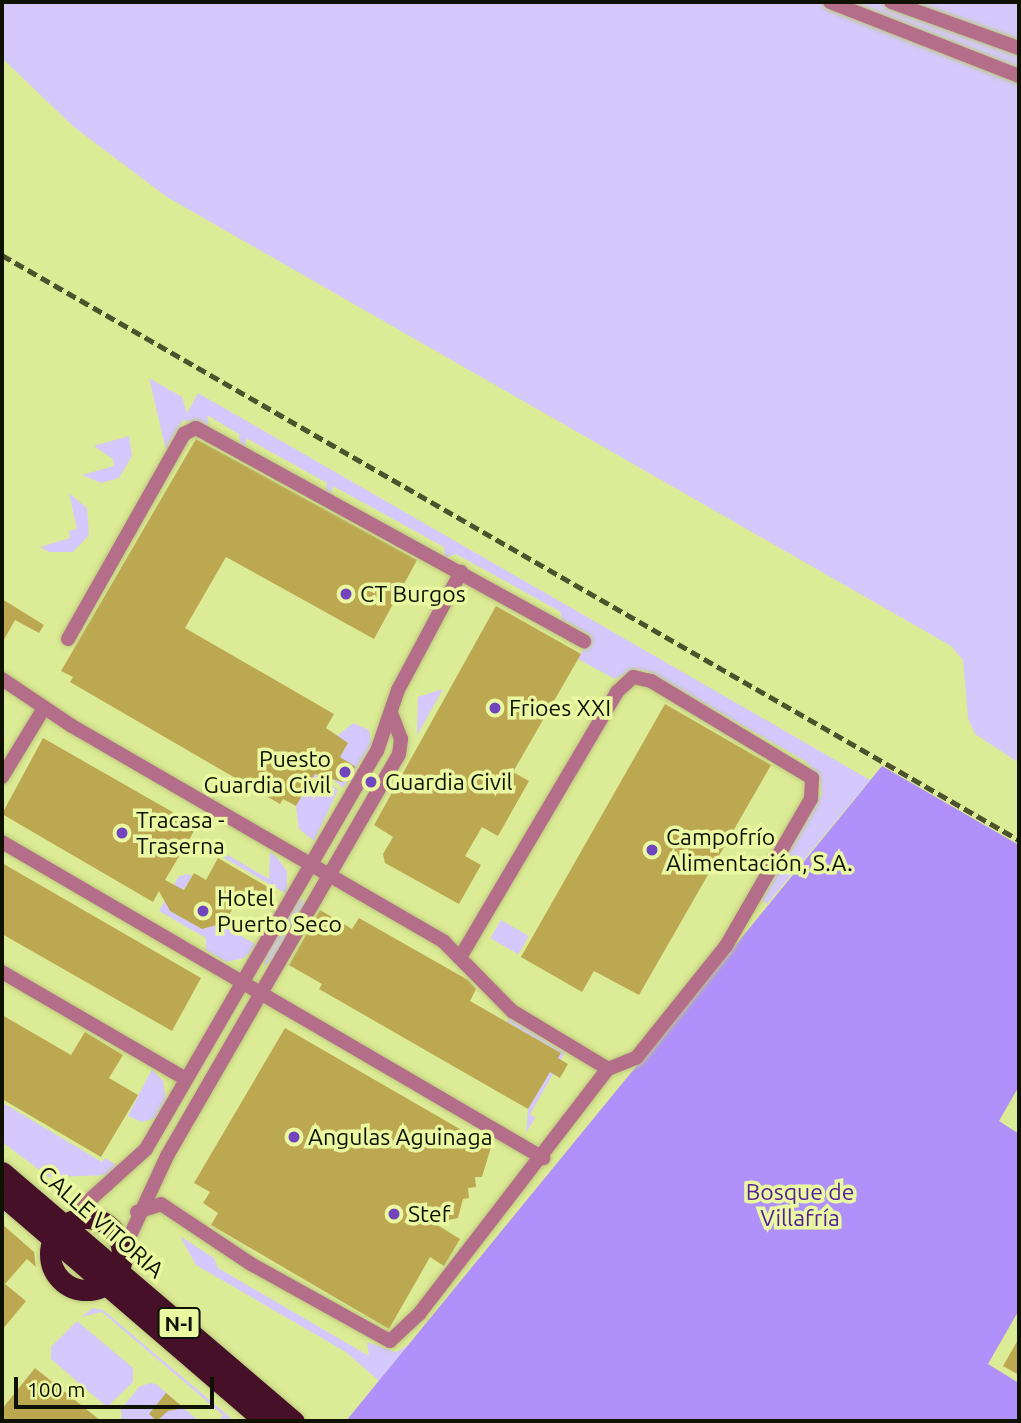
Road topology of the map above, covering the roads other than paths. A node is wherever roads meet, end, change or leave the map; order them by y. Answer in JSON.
{"nodes":[{"id":1,"x":830,"y":2,"type":"edge"},
{"id":2,"x":891,"y":2,"type":"edge"},
{"id":3,"x":1019,"y":48,"type":"edge"},
{"id":4,"x":1019,"y":76,"type":"edge"},
{"id":5,"x":461,"y":572,"type":"junction"},
{"id":6,"x":68,"y":639,"type":"dead end"},
{"id":7,"x":584,"y":641,"type":"dead end"},
{"id":8,"x":2,"y":679,"type":"edge"},
{"id":9,"x":44,"y":708,"type":"junction"},
{"id":10,"x":391,"y":713,"type":"junction"},
{"id":11,"x":2,"y":777,"type":"edge"},
{"id":12,"x":2,"y":842,"type":"edge"},
{"id":13,"x":310,"y":863,"type":"junction"},
{"id":14,"x":331,"y":876,"type":"junction"},
{"id":15,"x":462,"y":954,"type":"junction"},
{"id":16,"x":2,"y":972,"type":"edge"},
{"id":17,"x":242,"y":982,"type":"junction"},
{"id":18,"x":262,"y":994,"type":"junction"},
{"id":19,"x":608,"y":1069,"type":"junction"},
{"id":20,"x":186,"y":1079,"type":"junction"},
{"id":21,"x":543,"y":1158,"type":"junction"},
{"id":22,"x":2,"y":1172,"type":"edge"},
{"id":23,"x":2,"y":1195,"type":"edge"},
{"id":24,"x":137,"y":1212,"type":"junction"},
{"id":25,"x":65,"y":1228,"type":"junction"},
{"id":26,"x":115,"y":1270,"type":"junction"},
{"id":27,"x":264,"y":1421,"type":"edge"},
{"id":28,"x":294,"y":1421,"type":"edge"}],
"edges":[{"from":1,"to":4,"type":"street"},
{"from":2,"to":3,"type":"street"},
{"from":5,"to":6,"type":"street"},
{"from":5,"to":7,"type":"street"},
{"from":5,"to":10,"type":"street"},
{"from":8,"to":9,"type":"street"},
{"from":9,"to":11,"type":"street"},
{"from":9,"to":13,"type":"street"},
{"from":10,"to":13,"type":"street"},
{"from":10,"to":14,"type":"street"},
{"from":12,"to":17,"type":"street"},
{"from":13,"to":14,"type":"street"},
{"from":13,"to":17,"type":"street"},
{"from":14,"to":15,"type":"street"},
{"from":14,"to":18,"type":"street"},
{"from":15,"to":19,"type":"street"},
{"from":15,"to":19,"type":"street"},
{"from":16,"to":20,"type":"street"},
{"from":17,"to":18,"type":"street"},
{"from":17,"to":20,"type":"street"},
{"from":18,"to":21,"type":"street"},
{"from":18,"to":24,"type":"street"},
{"from":19,"to":21,"type":"street"},
{"from":20,"to":25,"type":"street"},
{"from":21,"to":24,"type":"street"},
{"from":22,"to":25,"type":"highway","name":"CALLE VITORIA","number":"N-I"},
{"from":23,"to":25,"type":"highway","name":"CALLE VITORIA","number":"N-I"},
{"from":24,"to":26,"type":"street"},
{"from":25,"to":26,"type":"highway","number":"N-I"},
{"from":25,"to":26,"type":"highway"},
{"from":26,"to":27,"type":"highway","name":"CALLE VITORIA","number":"N-I"},
{"from":26,"to":28,"type":"highway","name":"CALLE VITORIA","number":"N-I"}]}
